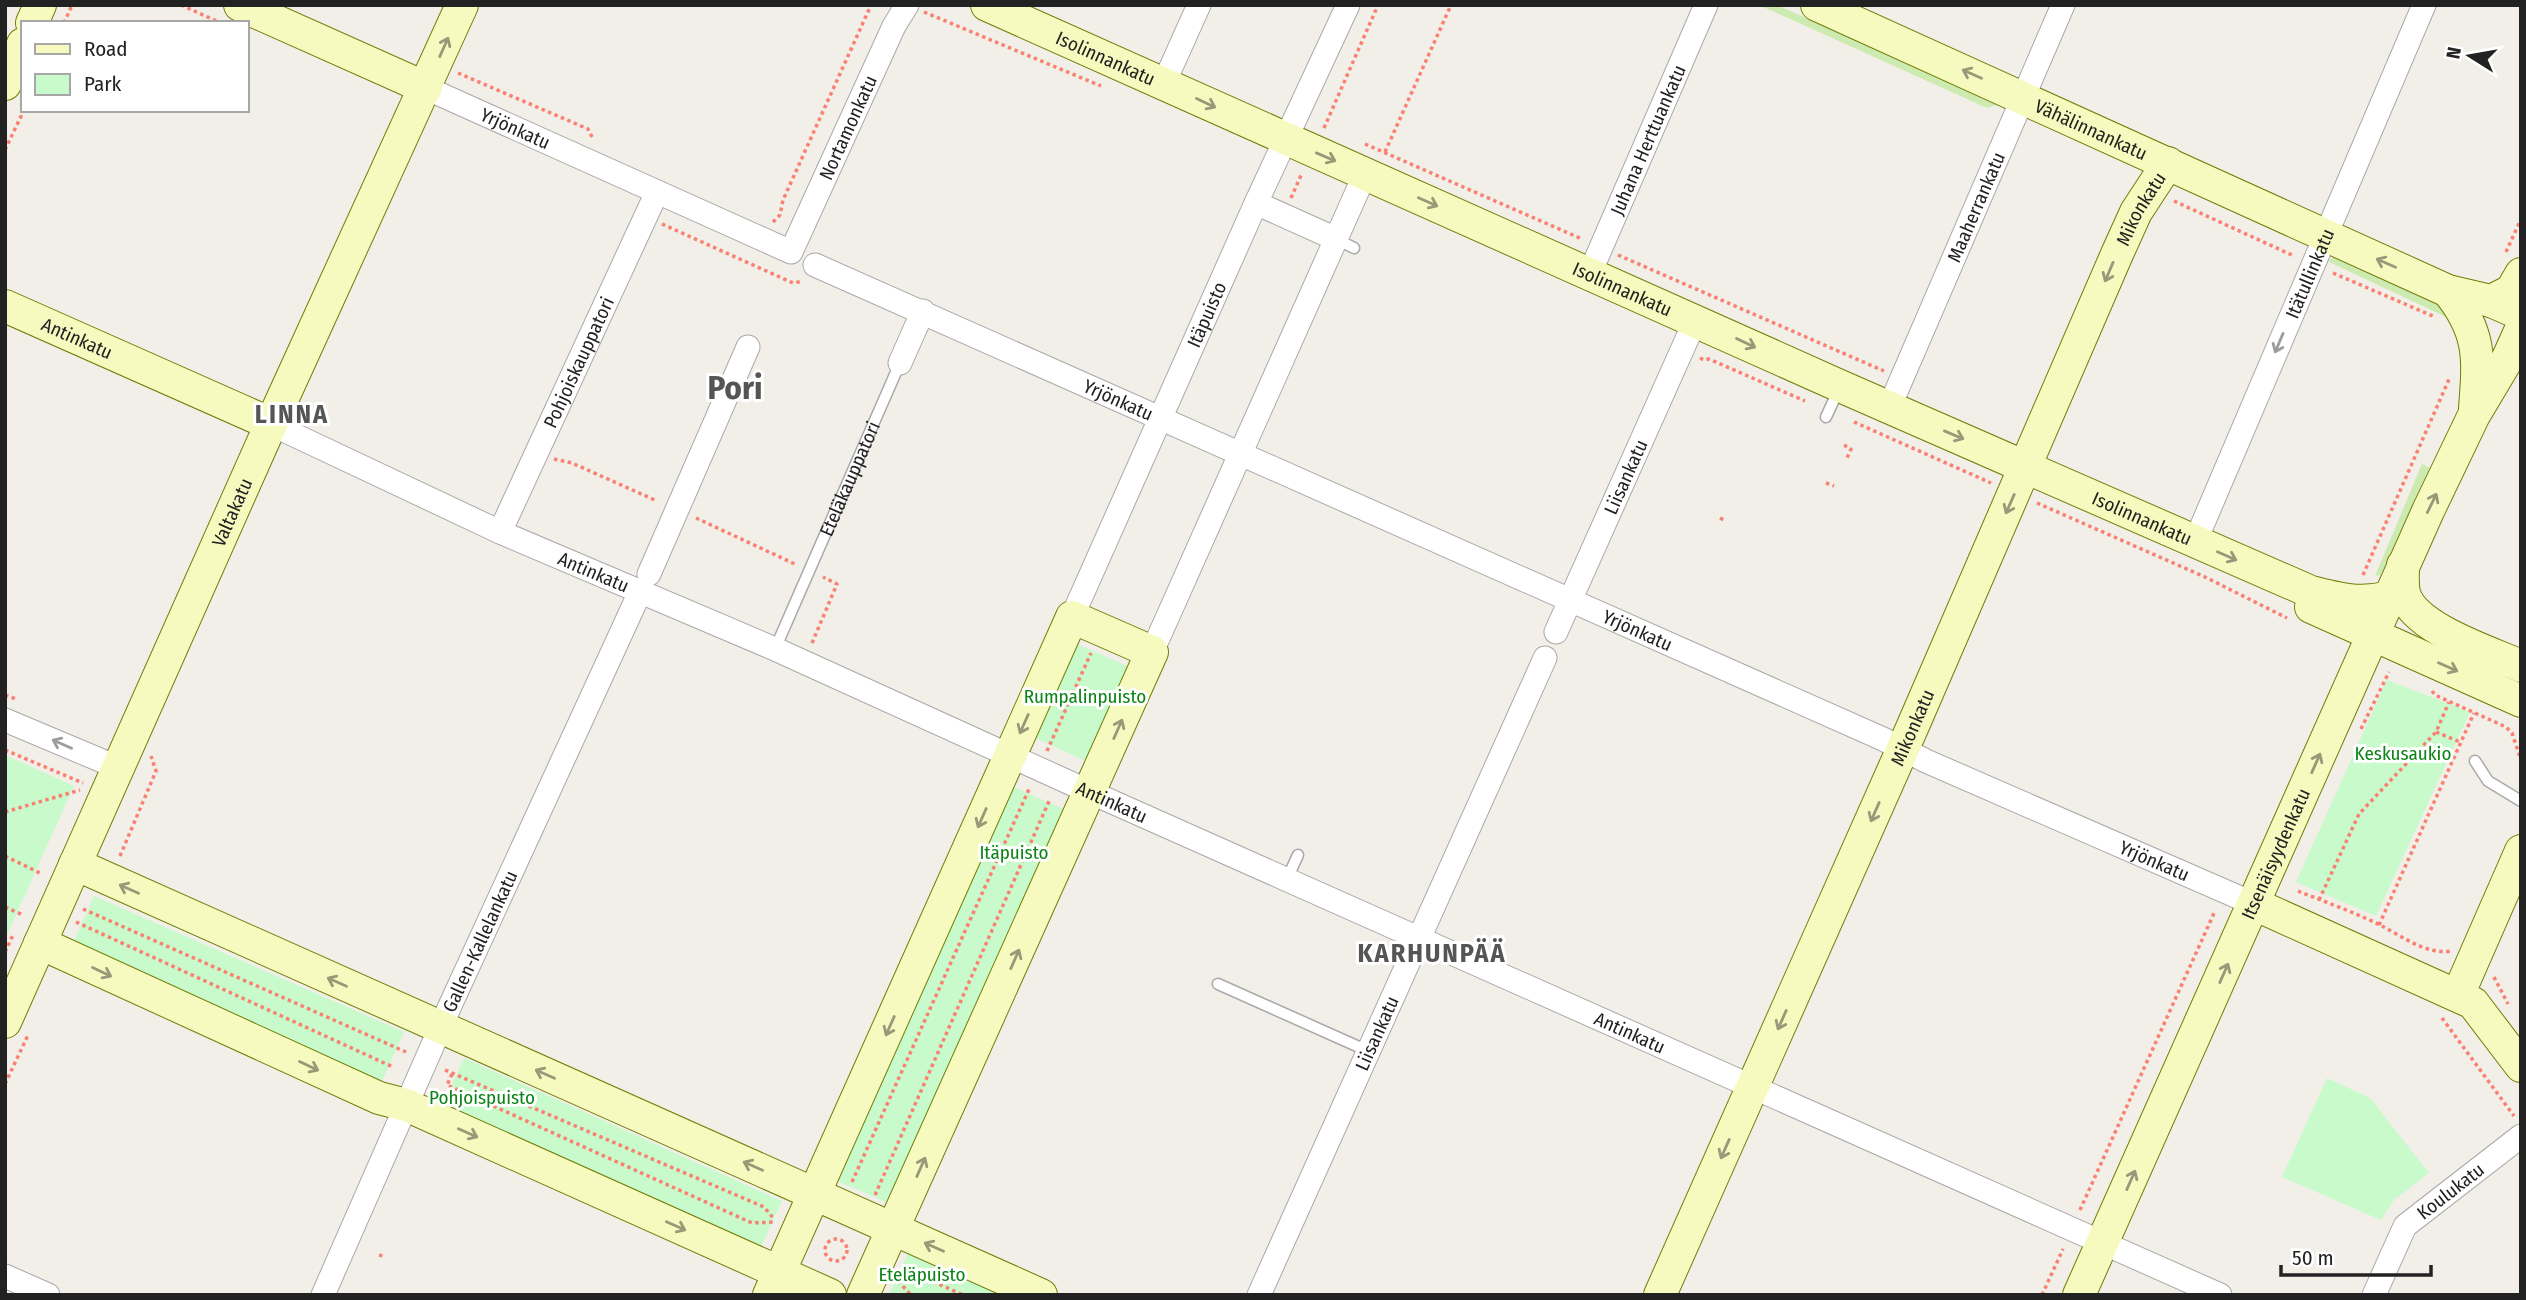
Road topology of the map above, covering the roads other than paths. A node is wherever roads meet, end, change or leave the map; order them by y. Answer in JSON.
{"nodes":[{"id":1,"x":40,"y":5,"type":"edge"},
{"id":2,"x":240,"y":5,"type":"edge"},
{"id":3,"x":462,"y":5,"type":"edge"},
{"id":4,"x":987,"y":5,"type":"edge"},
{"id":5,"x":1199,"y":5,"type":"edge"},
{"id":6,"x":1348,"y":5,"type":"edge"},
{"id":7,"x":1706,"y":5,"type":"edge"},
{"id":8,"x":1817,"y":5,"type":"edge"},
{"id":9,"x":2063,"y":5,"type":"edge"},
{"id":10,"x":2424,"y":5,"type":"edge"},
{"id":11,"x":913,"y":7,"type":"edge"},
{"id":12,"x":33,"y":21,"type":"edge"},
{"id":13,"x":21,"y":48,"type":"edge"},
{"id":14,"x":431,"y":76,"type":"junction"},
{"id":15,"x":1164,"y":83,"type":"junction"},
{"id":16,"x":5,"y":84,"type":"edge"},
{"id":17,"x":2023,"y":97,"type":"junction"},
{"id":18,"x":1300,"y":155,"type":"junction"},
{"id":19,"x":1375,"y":163,"type":"junction"},
{"id":20,"x":2168,"y":163,"type":"junction"},
{"id":21,"x":657,"y":192,"type":"junction"},
{"id":22,"x":1256,"y":203,"type":"junction"},
{"id":23,"x":2325,"y":235,"type":"junction"},
{"id":24,"x":1345,"y":243,"type":"junction"},
{"id":25,"x":791,"y":252,"type":"joint"},
{"id":26,"x":1596,"y":260,"type":"junction"},
{"id":27,"x":815,"y":265,"type":"dead end"},
{"id":28,"x":2448,"y":291,"type":"junction"},
{"id":29,"x":2509,"y":296,"type":"edge"},
{"id":30,"x":5,"y":306,"type":"edge"},
{"id":31,"x":923,"y":311,"type":"junction"},
{"id":32,"x":1695,"y":321,"type":"junction"},
{"id":33,"x":2517,"y":344,"type":"edge"},
{"id":34,"x":748,"y":347,"type":"dead end"},
{"id":35,"x":900,"y":363,"type":"joint"},
{"id":36,"x":1840,"y":386,"type":"junction"},
{"id":37,"x":1889,"y":408,"type":"junction"},
{"id":38,"x":2474,"y":415,"type":"junction"},
{"id":39,"x":1161,"y":417,"type":"junction"},
{"id":40,"x":1826,"y":417,"type":"dead end"},
{"id":41,"x":271,"y":424,"type":"junction"},
{"id":42,"x":1240,"y":453,"type":"junction"},
{"id":43,"x":2026,"y":466,"type":"junction"},
{"id":44,"x":500,"y":532,"type":"junction"},
{"id":45,"x":2195,"y":542,"type":"junction"},
{"id":46,"x":2403,"y":565,"type":"junction"},
{"id":47,"x":2260,"y":570,"type":"junction"},
{"id":48,"x":645,"y":583,"type":"junction"},
{"id":49,"x":2389,"y":597,"type":"junction"},
{"id":50,"x":1570,"y":600,"type":"junction"},
{"id":51,"x":1072,"y":617,"type":"junction"},
{"id":52,"x":1556,"y":632,"type":"dead end"},
{"id":53,"x":2373,"y":645,"type":"junction"},
{"id":54,"x":775,"y":649,"type":"junction"},
{"id":55,"x":1152,"y":652,"type":"junction"},
{"id":56,"x":1545,"y":658,"type":"dead end"},
{"id":57,"x":2521,"y":666,"type":"edge"},
{"id":58,"x":2521,"y":701,"type":"edge"},
{"id":59,"x":5,"y":720,"type":"edge"},
{"id":60,"x":1902,"y":750,"type":"junction"},
{"id":61,"x":1010,"y":756,"type":"junction"},
{"id":62,"x":2475,"y":761,"type":"dead end"},
{"id":63,"x":119,"y":768,"type":"junction"},
{"id":64,"x":1090,"y":792,"type":"junction"},
{"id":65,"x":2521,"y":801,"type":"edge"},
{"id":66,"x":2521,"y":851,"type":"edge"},
{"id":67,"x":1298,"y":855,"type":"dead end"},
{"id":68,"x":75,"y":864,"type":"junction"},
{"id":69,"x":1287,"y":879,"type":"junction"},
{"id":70,"x":2249,"y":917,"type":"junction"},
{"id":71,"x":1419,"y":937,"type":"junction"},
{"id":72,"x":52,"y":949,"type":"junction"},
{"id":73,"x":1218,"y":984,"type":"dead end"},
{"id":74,"x":2449,"y":1005,"type":"junction"},
{"id":75,"x":17,"y":1028,"type":"edge"},
{"id":76,"x":441,"y":1028,"type":"junction"},
{"id":77,"x":1368,"y":1051,"type":"junction"},
{"id":78,"x":2521,"y":1066,"type":"edge"},
{"id":79,"x":1753,"y":1087,"type":"junction"},
{"id":80,"x":406,"y":1105,"type":"junction"},
{"id":81,"x":2521,"y":1136,"type":"edge"},
{"id":82,"x":816,"y":1194,"type":"junction"},
{"id":83,"x":893,"y":1229,"type":"junction"},
{"id":84,"x":2103,"y":1242,"type":"junction"},
{"id":85,"x":5,"y":1276,"type":"edge"},
{"id":86,"x":878,"y":1280,"type":"edge"},
{"id":87,"x":774,"y":1283,"type":"edge"},
{"id":88,"x":48,"y":1295,"type":"edge"},
{"id":89,"x":323,"y":1295,"type":"edge"},
{"id":90,"x":830,"y":1295,"type":"edge"},
{"id":91,"x":1041,"y":1295,"type":"edge"},
{"id":92,"x":1259,"y":1295,"type":"edge"},
{"id":93,"x":1660,"y":1295,"type":"edge"},
{"id":94,"x":2079,"y":1295,"type":"edge"},
{"id":95,"x":2220,"y":1295,"type":"edge"},
{"id":96,"x":2374,"y":1295,"type":"edge"}],
"edges":[{"from":1,"to":12,"type":"street"},
{"from":2,"to":14,"type":"street","name":"Yrjönkatu"},
{"from":14,"to":3,"type":"street","name":"Valtakatu","one_way":true},
{"from":4,"to":15,"type":"street","name":"Isolinnankatu"},
{"from":5,"to":15,"type":"street"},
{"from":6,"to":18,"type":"street","name":"Itäpuisto"},
{"from":7,"to":26,"type":"street","name":"Juhana Herttuankatu"},
{"from":17,"to":8,"type":"street","name":"Vähälinnankatu","one_way":true},
{"from":9,"to":17,"type":"street","name":"Maaherrankatu"},
{"from":10,"to":23,"type":"street","name":"Itätullinkatu"},
{"from":11,"to":25,"type":"street","name":"Nortamonkatu"},
{"from":13,"to":16,"type":"street"},
{"from":14,"to":21,"type":"street","name":"Yrjönkatu"},
{"from":14,"to":41,"type":"street","name":"Valtakatu"},
{"from":15,"to":18,"type":"street","name":"Isolinnankatu","one_way":true},
{"from":17,"to":20,"type":"street","name":"Vähälinnankatu"},
{"from":17,"to":37,"type":"street","name":"Maaherrankatu"},
{"from":18,"to":19,"type":"street","name":"Isolinnankatu","one_way":true},
{"from":18,"to":22,"type":"street","name":"Itäpuisto"},
{"from":19,"to":24,"type":"street"},
{"from":19,"to":26,"type":"street","name":"Isolinnankatu","one_way":true},
{"from":20,"to":23,"type":"street","name":"Vähälinnankatu"},
{"from":20,"to":43,"type":"street","name":"Mikonkatu","one_way":true},
{"from":21,"to":25,"type":"street","name":"Yrjönkatu"},
{"from":21,"to":44,"type":"street","name":"Pohjoiskauppatori"},
{"from":22,"to":24,"type":"street"},
{"from":22,"to":39,"type":"street","name":"Itäpuisto"},
{"from":28,"to":23,"type":"street","name":"Vähälinnankatu","one_way":true},
{"from":23,"to":45,"type":"street","name":"Itätullinkatu","one_way":true},
{"from":24,"to":42,"type":"street"},
{"from":26,"to":32,"type":"street","name":"Isolinnankatu"},
{"from":27,"to":31,"type":"street","name":"Yrjönkatu"},
{"from":28,"to":29,"type":"street","name":"Vähälinnankatu"},
{"from":28,"to":38,"type":"street","name":"Itsenäisyydenkatu"},
{"from":30,"to":41,"type":"street","name":"Antinkatu"},
{"from":31,"to":35,"type":"street","name":"Eteläkauppatori"},
{"from":31,"to":39,"type":"street","name":"Yrjönkatu"},
{"from":32,"to":36,"type":"street","name":"Isolinnankatu","one_way":true},
{"from":32,"to":50,"type":"street","name":"Liisankatu"},
{"from":33,"to":38,"type":"street","name":"Itsenäisyydenkatu"},
{"from":34,"to":48,"type":"street","name":"Gallen-Kallelankatu"},
{"from":35,"to":54,"type":"lane","name":"Eteläkauppatori"},
{"from":36,"to":37,"type":"street","name":"Isolinnankatu"},
{"from":36,"to":40,"type":"lane"},
{"from":37,"to":43,"type":"street","name":"Isolinnankatu","one_way":true},
{"from":46,"to":38,"type":"street","name":"Itsenäisyydenkatu","one_way":true},
{"from":39,"to":42,"type":"street","name":"Yrjönkatu"},
{"from":39,"to":51,"type":"street","name":"Itäpuisto"},
{"from":41,"to":44,"type":"street","name":"Antinkatu"},
{"from":41,"to":63,"type":"street","name":"Valtakatu"},
{"from":42,"to":50,"type":"street","name":"Yrjönkatu"},
{"from":42,"to":55,"type":"street"},
{"from":43,"to":45,"type":"street","name":"Isolinnankatu"},
{"from":43,"to":60,"type":"street","name":"Mikonkatu","one_way":true},
{"from":44,"to":48,"type":"street","name":"Antinkatu"},
{"from":45,"to":47,"type":"street","name":"Isolinnankatu","one_way":true},
{"from":46,"to":49,"type":"street","name":"Itsenäisyydenkatu"},
{"from":46,"to":57,"type":"street"},
{"from":47,"to":49,"type":"street","name":"Isolinnankatu"},
{"from":47,"to":53,"type":"street","name":"Isolinnankatu"},
{"from":48,"to":54,"type":"street","name":"Antinkatu"},
{"from":48,"to":76,"type":"street","name":"Gallen-Kallelankatu"},
{"from":49,"to":53,"type":"street","name":"Itsenäisyydenkatu"},
{"from":50,"to":52,"type":"street","name":"Liisankatu"},
{"from":50,"to":60,"type":"street","name":"Yrjönkatu"},
{"from":51,"to":55,"type":"street"},
{"from":51,"to":61,"type":"street","name":"Itäpuisto","one_way":true},
{"from":53,"to":58,"type":"street","one_way":true},
{"from":70,"to":53,"type":"street","name":"Itsenäisyydenkatu","one_way":true},
{"from":54,"to":61,"type":"street","name":"Antinkatu"},
{"from":64,"to":55,"type":"street","one_way":true},
{"from":56,"to":71,"type":"street","name":"Liisankatu"},
{"from":63,"to":59,"type":"street","one_way":true},
{"from":60,"to":70,"type":"street","name":"Yrjönkatu"},
{"from":60,"to":79,"type":"street","name":"Mikonkatu","one_way":true},
{"from":61,"to":64,"type":"street","name":"Antinkatu"},
{"from":61,"to":82,"type":"street","name":"Itäpuisto","one_way":true},
{"from":62,"to":65,"type":"lane"},
{"from":63,"to":68,"type":"street","name":"Valtakatu"},
{"from":64,"to":69,"type":"street","name":"Antinkatu"},
{"from":83,"to":64,"type":"street","one_way":true},
{"from":66,"to":74,"type":"street"},
{"from":67,"to":69,"type":"lane"},
{"from":68,"to":72,"type":"street","name":"Valtakatu"},
{"from":76,"to":68,"type":"street","one_way":true},
{"from":69,"to":71,"type":"street","name":"Antinkatu"},
{"from":70,"to":74,"type":"street","name":"Yrjönkatu"},
{"from":84,"to":70,"type":"street","name":"Itsenäisyydenkatu","one_way":true},
{"from":71,"to":77,"type":"street","name":"Liisankatu"},
{"from":71,"to":79,"type":"street","name":"Antinkatu"},
{"from":72,"to":75,"type":"street","name":"Valtakatu"},
{"from":72,"to":80,"type":"street","one_way":true},
{"from":73,"to":77,"type":"lane"},
{"from":74,"to":78,"type":"street","name":"Yrjönkatu"},
{"from":76,"to":80,"type":"street","name":"Gallen-Kallelankatu"},
{"from":82,"to":76,"type":"street","one_way":true},
{"from":77,"to":92,"type":"street","name":"Liisankatu"},
{"from":79,"to":84,"type":"street","name":"Antinkatu"},
{"from":79,"to":93,"type":"street","name":"Mikonkatu","one_way":true},
{"from":80,"to":87,"type":"street","one_way":true},
{"from":80,"to":89,"type":"street","name":"Gallen-Kallelankatu"},
{"from":81,"to":96,"type":"street","name":"Koulukatu"},
{"from":82,"to":83,"type":"street"},
{"from":82,"to":87,"type":"street","name":"Itäpuisto"},
{"from":83,"to":86,"type":"street"},
{"from":91,"to":83,"type":"street","one_way":true},
{"from":84,"to":94,"type":"street","name":"Itsenäisyydenkatu"},
{"from":84,"to":95,"type":"street","name":"Antinkatu"},
{"from":85,"to":88,"type":"street"},
{"from":87,"to":90,"type":"street"}]}
